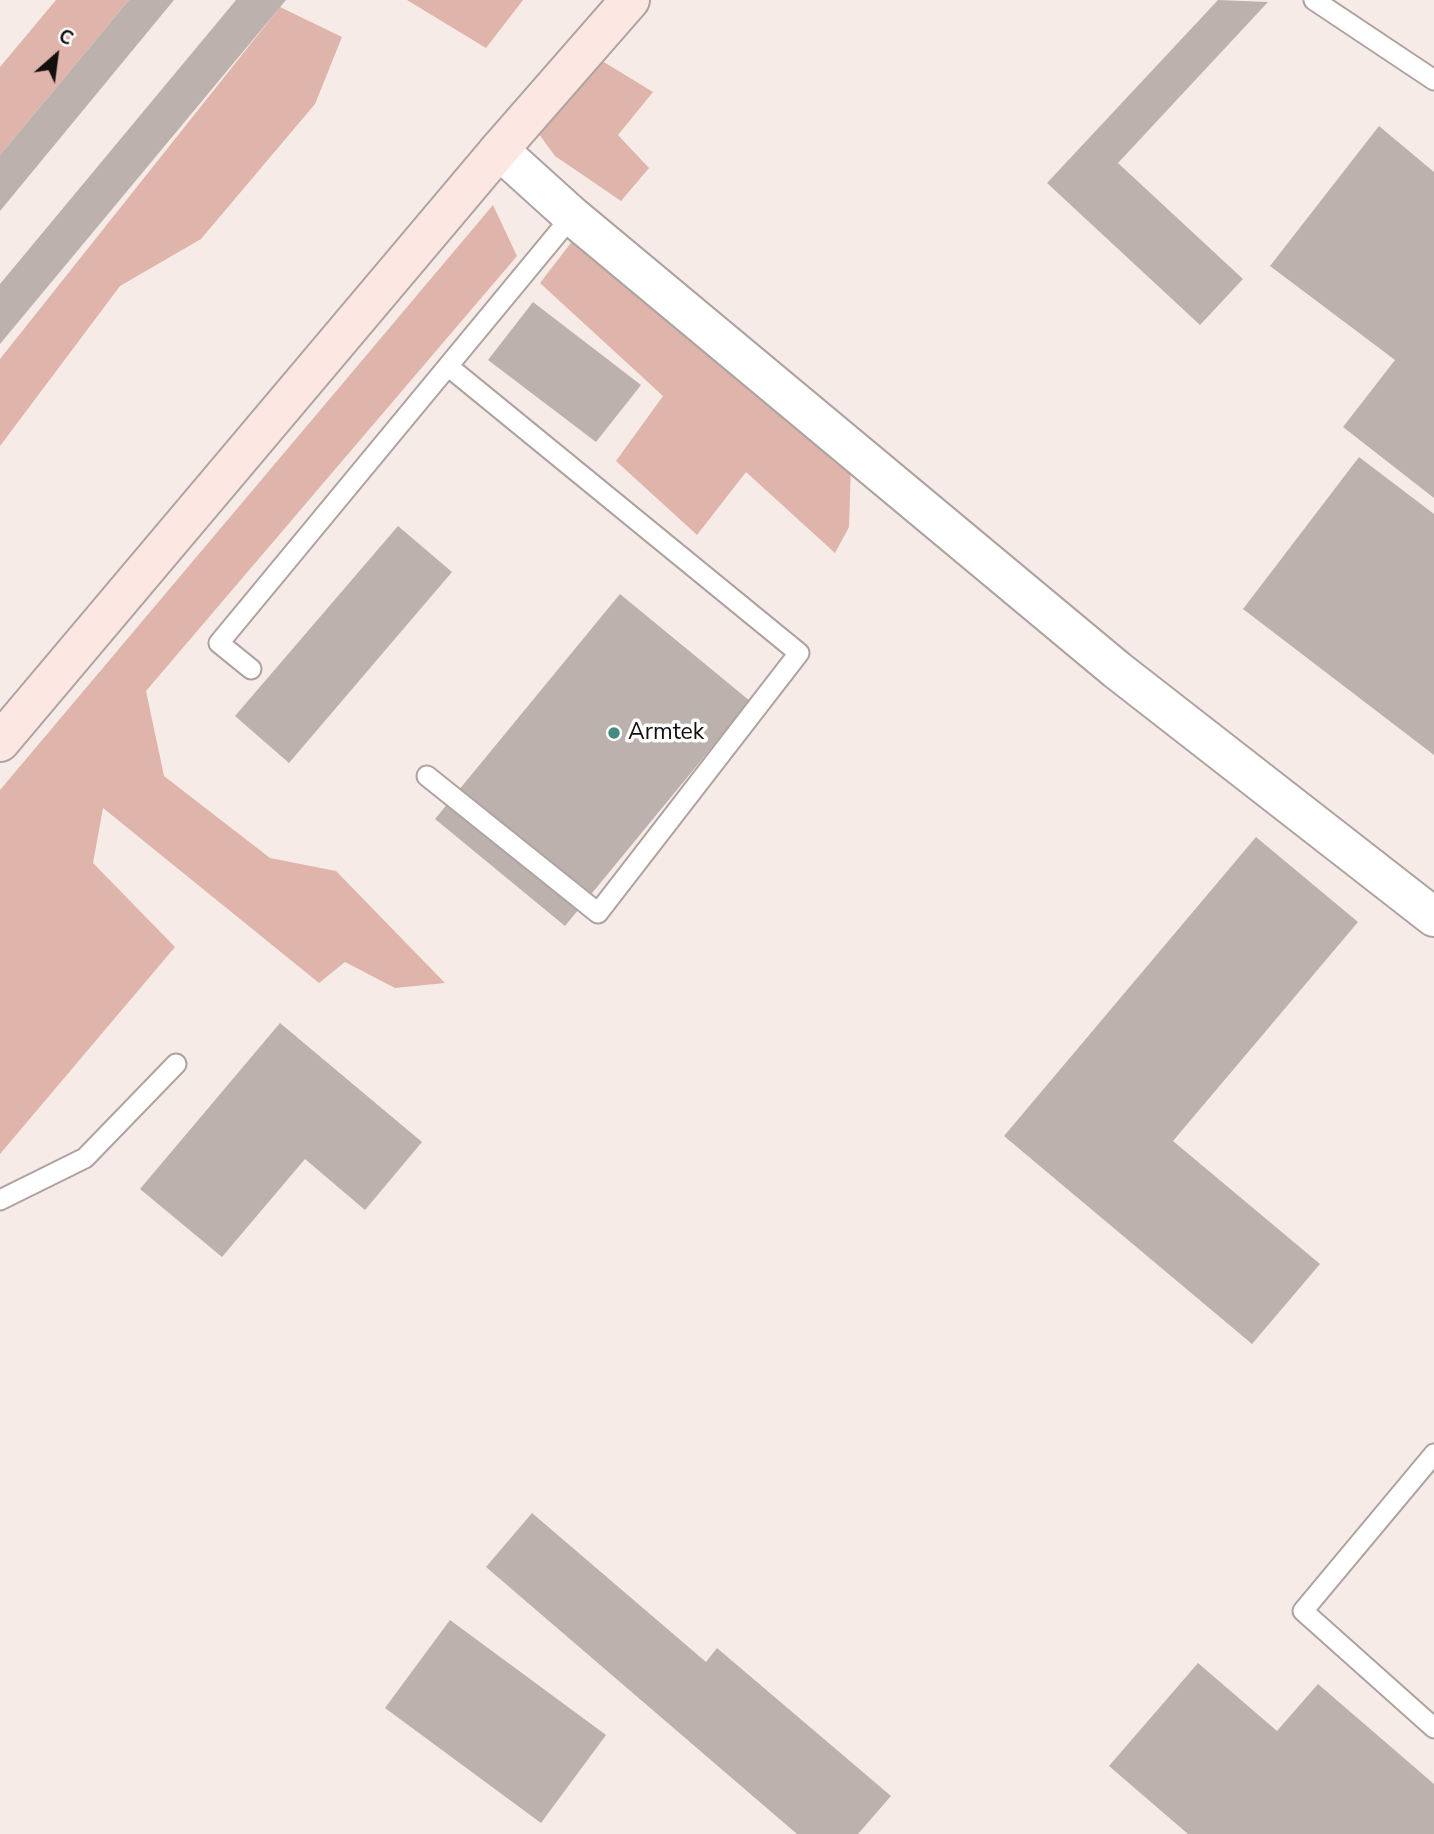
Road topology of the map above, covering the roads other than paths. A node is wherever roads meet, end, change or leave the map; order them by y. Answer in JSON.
{"nodes":[{"id":1,"x":630,"y":0,"type":"edge"},
{"id":2,"x":1314,"y":0,"type":"edge"},
{"id":3,"x":1434,"y":80,"type":"edge"},
{"id":4,"x":499,"y":150,"type":"junction"},
{"id":5,"x":572,"y":216,"type":"junction"},
{"id":6,"x":449,"y":367,"type":"junction"},
{"id":7,"x":251,"y":669,"type":"dead end"},
{"id":8,"x":0,"y":742,"type":"edge"},
{"id":9,"x":427,"y":776,"type":"dead end"},
{"id":10,"x":1434,"y":917,"type":"edge"},
{"id":11,"x":176,"y":1064,"type":"dead end"},
{"id":12,"x":0,"y":1200,"type":"edge"},
{"id":13,"x":1434,"y":1454,"type":"edge"},
{"id":14,"x":1434,"y":1728,"type":"edge"}],
"edges":[{"from":1,"to":4,"type":"main road"},
{"from":2,"to":3,"type":"lane"},
{"from":4,"to":5,"type":"street"},
{"from":4,"to":8,"type":"main road"},
{"from":5,"to":6,"type":"lane"},
{"from":5,"to":10,"type":"street"},
{"from":6,"to":7,"type":"lane"},
{"from":6,"to":9,"type":"lane"},
{"from":11,"to":12,"type":"lane"},
{"from":13,"to":14,"type":"lane"}]}
